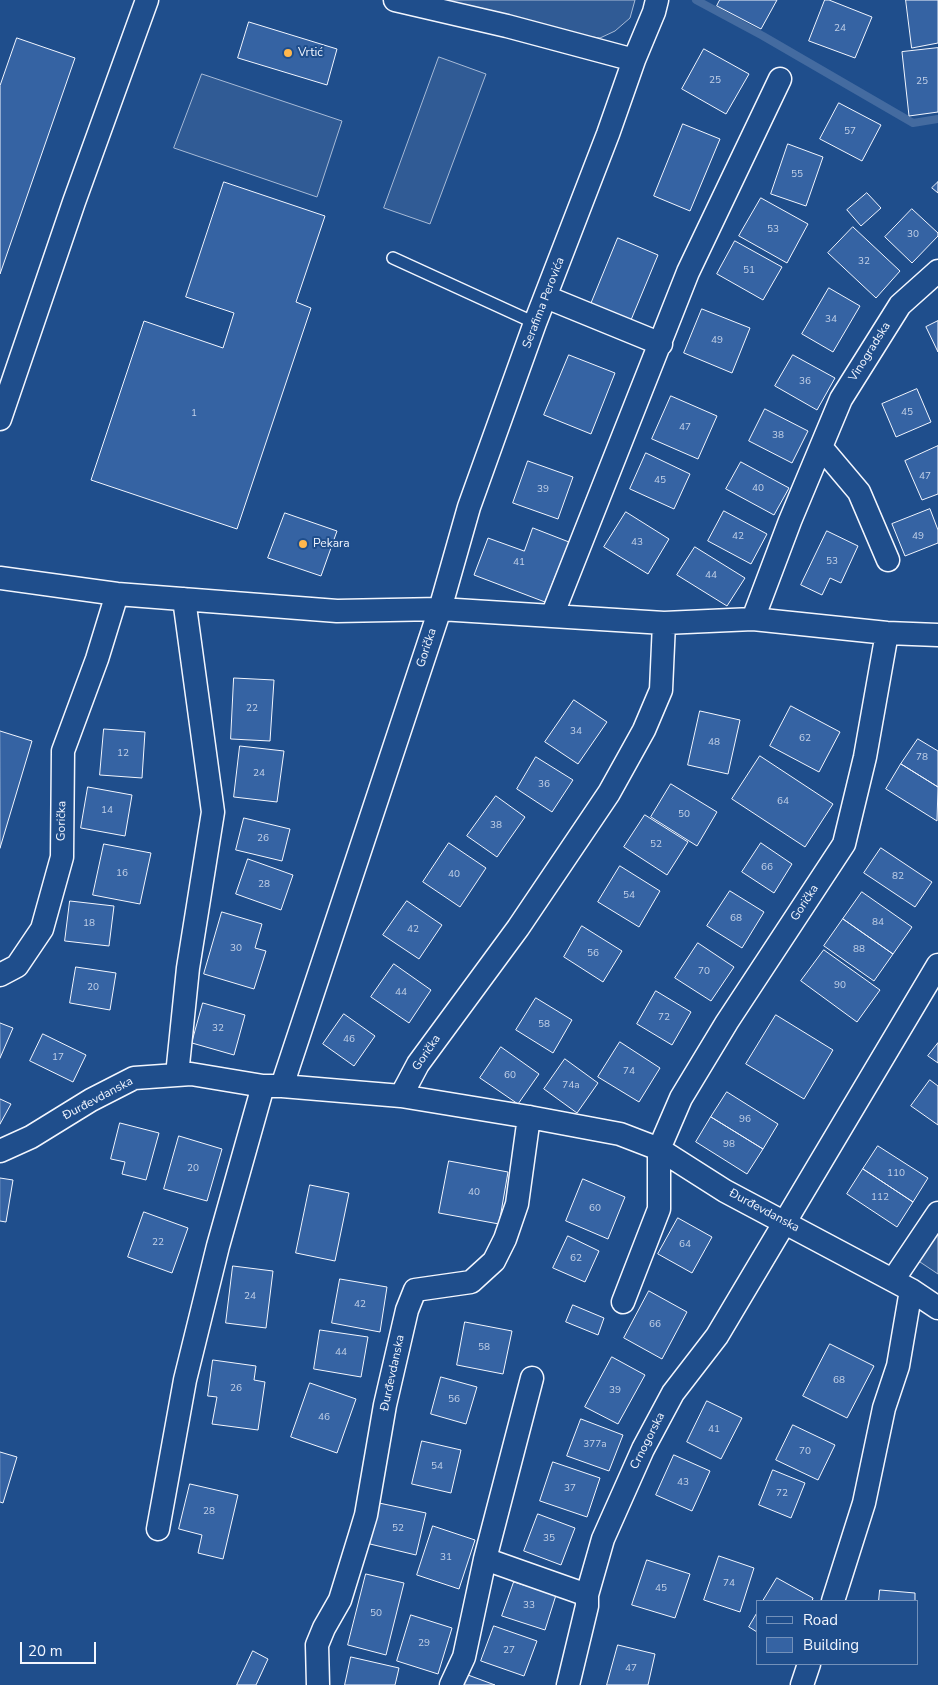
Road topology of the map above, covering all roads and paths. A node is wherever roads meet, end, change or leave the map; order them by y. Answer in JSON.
{"nodes":[{"id":1,"x":147,"y":0,"type":"edge"},
{"id":2,"x":395,"y":0,"type":"edge"},
{"id":3,"x":657,"y":0,"type":"edge"},
{"id":4,"x":634,"y":60,"type":"junction"},
{"id":5,"x":780,"y":78,"type":"dead end"},
{"id":6,"x":393,"y":258,"type":"dead end"},
{"id":7,"x":938,"y":271,"type":"edge"},
{"id":8,"x":546,"y":296,"type":"junction"},
{"id":9,"x":536,"y":323,"type":"junction"},
{"id":10,"x":660,"y":344,"type":"junction"},
{"id":11,"x":0,"y":419,"type":"edge"},
{"id":12,"x":821,"y":447,"type":"junction"},
{"id":13,"x":888,"y":560,"type":"dead end"},
{"id":14,"x":0,"y":578,"type":"edge"},
{"id":15,"x":117,"y":594,"type":"junction"},
{"id":16,"x":184,"y":599,"type":"junction"},
{"id":17,"x":440,"y":609,"type":"junction"},
{"id":18,"x":552,"y":616,"type":"junction"},
{"id":19,"x":753,"y":619,"type":"junction"},
{"id":20,"x":664,"y":623,"type":"junction"},
{"id":21,"x":887,"y":633,"type":"junction"},
{"id":22,"x":938,"y":635,"type":"edge"},
{"id":23,"x":938,"y":965,"type":"edge"},
{"id":24,"x":0,"y":975,"type":"edge"},
{"id":25,"x":177,"y":1075,"type":"junction"},
{"id":26,"x":273,"y":1086,"type":"junction"},
{"id":27,"x":401,"y":1096,"type":"junction"},
{"id":28,"x":529,"y":1117,"type":"junction"},
{"id":29,"x":659,"y":1149,"type":"junction"},
{"id":30,"x":0,"y":1151,"type":"edge"},
{"id":31,"x":938,"y":1213,"type":"edge"},
{"id":32,"x":784,"y":1222,"type":"junction"},
{"id":33,"x":902,"y":1285,"type":"junction"},
{"id":34,"x":622,"y":1302,"type":"dead end"},
{"id":35,"x":938,"y":1308,"type":"edge"},
{"id":36,"x":532,"y":1378,"type":"dead end"},
{"id":37,"x":158,"y":1529,"type":"dead end"},
{"id":38,"x":486,"y":1559,"type":"junction"},
{"id":39,"x":587,"y":1595,"type":"junction"},
{"id":40,"x":833,"y":1600,"type":"edge"},
{"id":41,"x":810,"y":1665,"type":"edge"},
{"id":42,"x":318,"y":1685,"type":"edge"},
{"id":43,"x":451,"y":1685,"type":"edge"},
{"id":44,"x":568,"y":1685,"type":"edge"},
{"id":45,"x":802,"y":1685,"type":"edge"}],
"edges":[{"from":1,"to":11,"type":"street"},
{"from":2,"to":4,"type":"street"},
{"from":3,"to":4,"type":"street","name":"Serafima Perovića"},
{"from":4,"to":8,"type":"street","name":"Serafima Perovića"},
{"from":5,"to":10,"type":"street"},
{"from":6,"to":9,"type":"lane"},
{"from":7,"to":12,"type":"street","name":"Vinogradska"},
{"from":8,"to":9,"type":"street","name":"Serafima Perovića"},
{"from":8,"to":10,"type":"street"},
{"from":9,"to":17,"type":"street","name":"Serafima Perovića"},
{"from":10,"to":18,"type":"street"},
{"from":12,"to":13,"type":"street"},
{"from":12,"to":19,"type":"street","name":"Vinogradska"},
{"from":14,"to":15,"type":"street","name":"Gorička"},
{"from":15,"to":16,"type":"street","name":"Gorička"},
{"from":15,"to":24,"type":"street","name":"Gorička"},
{"from":16,"to":17,"type":"street","name":"Gorička"},
{"from":16,"to":25,"type":"street"},
{"from":17,"to":18,"type":"street","name":"Gorička"},
{"from":17,"to":26,"type":"street","name":"Gorička"},
{"from":18,"to":20,"type":"street","name":"Gorička"},
{"from":19,"to":20,"type":"street","name":"Gorička"},
{"from":19,"to":21,"type":"street","name":"Gorička"},
{"from":20,"to":27,"type":"street","name":"Gorička"},
{"from":21,"to":22,"type":"street","name":"Gorička"},
{"from":21,"to":29,"type":"street","name":"Gorička"},
{"from":23,"to":32,"type":"street"},
{"from":25,"to":26,"type":"street","name":"Đurđevdanska"},
{"from":25,"to":30,"type":"street","name":"Đurđevdanska"},
{"from":26,"to":27,"type":"street","name":"Đurđevdanska"},
{"from":26,"to":37,"type":"street"},
{"from":27,"to":28,"type":"street","name":"Đurđevdanska"},
{"from":28,"to":29,"type":"street","name":"Đurđevdanska"},
{"from":28,"to":42,"type":"street","name":"Đurđevdanska"},
{"from":29,"to":32,"type":"street","name":"Đurđevdanska"},
{"from":29,"to":34,"type":"street"},
{"from":31,"to":33,"type":"street"},
{"from":32,"to":33,"type":"street","name":"Đurđevdanska"},
{"from":32,"to":39,"type":"street","name":"Crnogorska"},
{"from":33,"to":35,"type":"street","name":"Đurđevdanska"},
{"from":33,"to":40,"type":"street"},
{"from":36,"to":38,"type":"street"},
{"from":38,"to":39,"type":"street"},
{"from":38,"to":43,"type":"street"},
{"from":39,"to":44,"type":"street","name":"Crnogorska"},
{"from":41,"to":45,"type":"street"}]}
